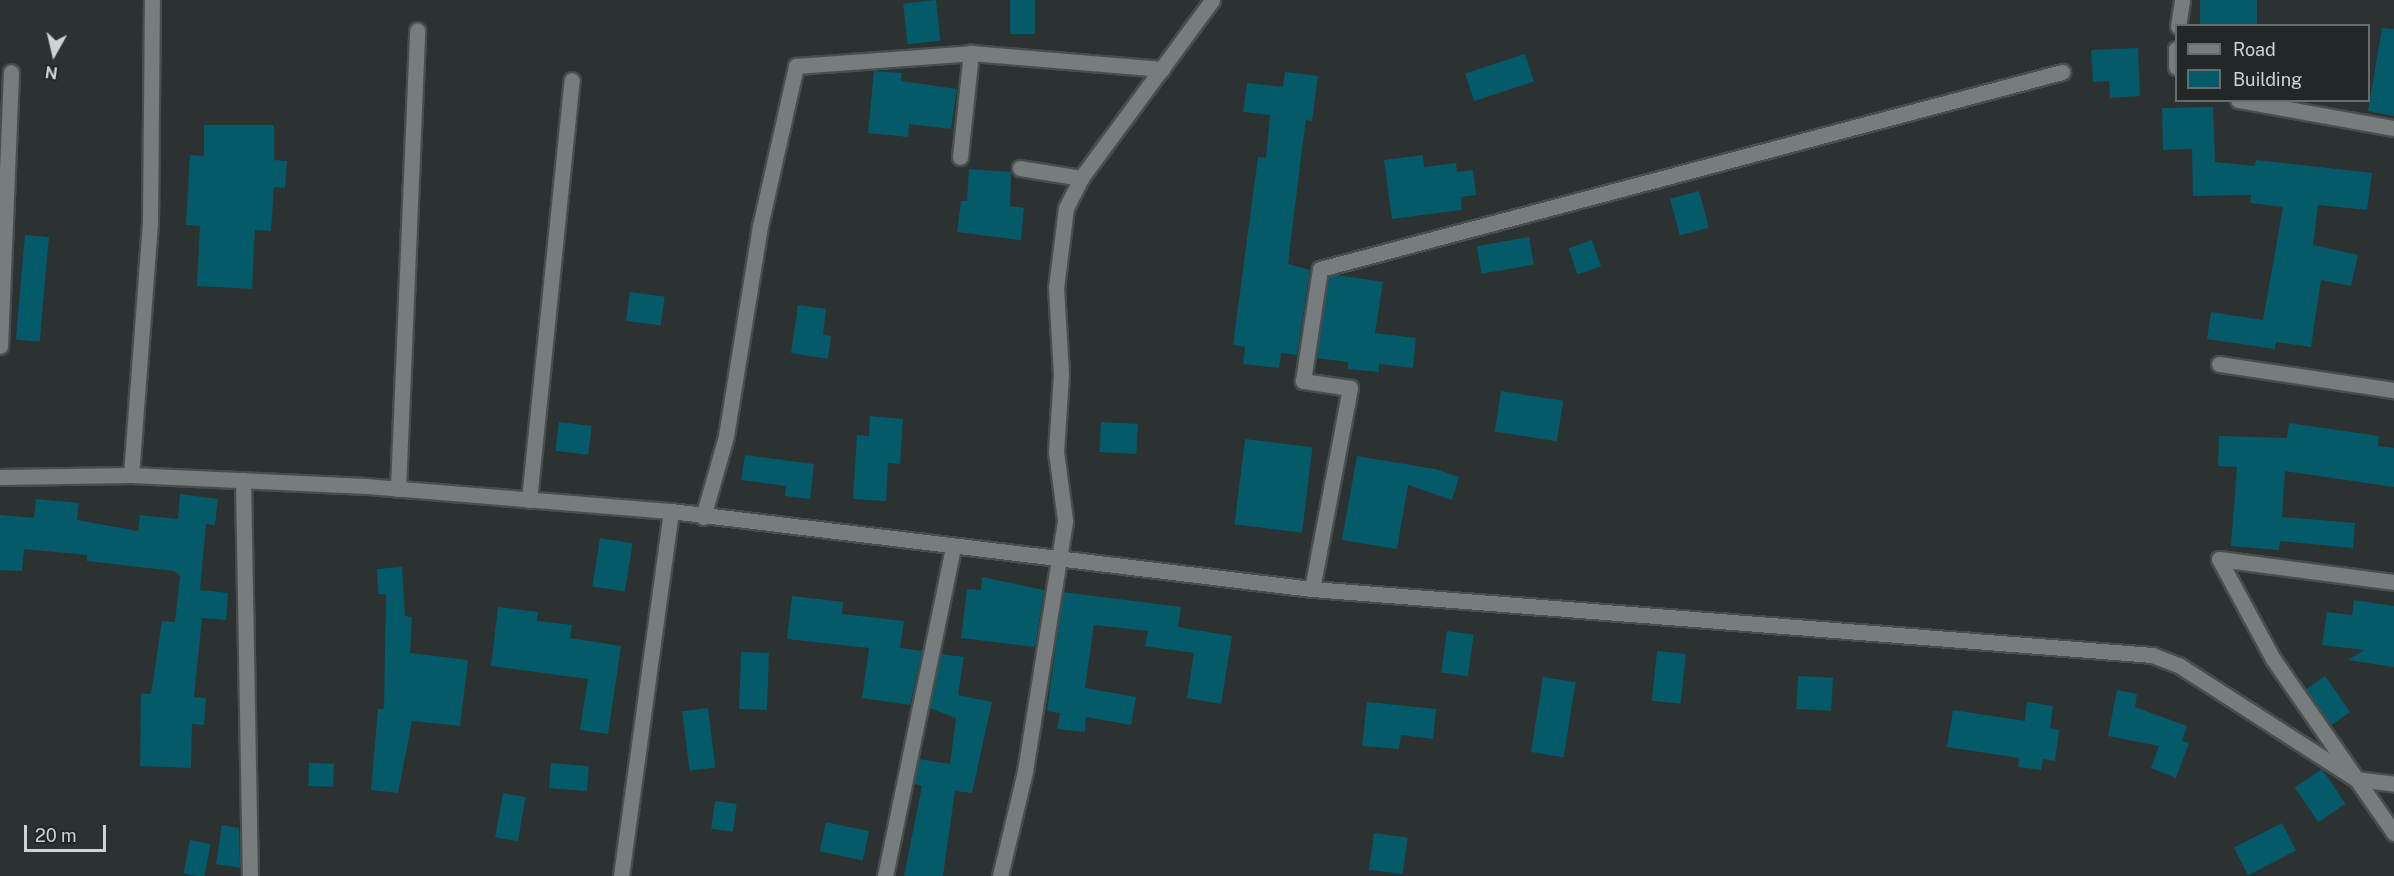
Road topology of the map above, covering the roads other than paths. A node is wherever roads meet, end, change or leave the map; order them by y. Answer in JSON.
{"nodes":[{"id":1,"x":152,"y":0,"type":"edge"},
{"id":2,"x":1212,"y":0,"type":"edge"},
{"id":3,"x":2182,"y":0,"type":"edge"},
{"id":4,"x":2178,"y":24,"type":"edge"},
{"id":5,"x":417,"y":30,"type":"dead end"},
{"id":6,"x":971,"y":53,"type":"junction"},
{"id":7,"x":1162,"y":69,"type":"junction"},
{"id":8,"x":11,"y":72,"type":"dead end"},
{"id":9,"x":2062,"y":72,"type":"dead end"},
{"id":10,"x":572,"y":80,"type":"dead end"},
{"id":11,"x":2249,"y":102,"type":"edge"},
{"id":12,"x":2394,"y":128,"type":"edge"},
{"id":13,"x":960,"y":157,"type":"dead end"},
{"id":14,"x":1020,"y":168,"type":"dead end"},
{"id":15,"x":1081,"y":178,"type":"junction"},
{"id":16,"x":0,"y":346,"type":"edge"},
{"id":17,"x":2219,"y":364,"type":"dead end"},
{"id":18,"x":2394,"y":390,"type":"edge"},
{"id":19,"x":131,"y":475,"type":"junction"},
{"id":20,"x":0,"y":477,"type":"edge"},
{"id":21,"x":243,"y":480,"type":"junction"},
{"id":22,"x":398,"y":489,"type":"junction"},
{"id":23,"x":529,"y":500,"type":"junction"},
{"id":24,"x":671,"y":511,"type":"junction"},
{"id":25,"x":703,"y":517,"type":"junction"},
{"id":26,"x":953,"y":548,"type":"junction"},
{"id":27,"x":1056,"y":559,"type":"junction"},
{"id":28,"x":2394,"y":582,"type":"edge"},
{"id":29,"x":1312,"y":589,"type":"junction"},
{"id":30,"x":2356,"y":779,"type":"junction"},
{"id":31,"x":2394,"y":784,"type":"edge"},
{"id":32,"x":2394,"y":833,"type":"edge"},
{"id":33,"x":250,"y":876,"type":"edge"},
{"id":34,"x":621,"y":876,"type":"edge"},
{"id":35,"x":885,"y":876,"type":"edge"},
{"id":36,"x":1000,"y":876,"type":"edge"}],
"edges":[{"from":1,"to":19,"type":"street"},
{"from":2,"to":7,"type":"street"},
{"from":3,"to":4,"type":"street"},
{"from":5,"to":22,"type":"street"},
{"from":6,"to":7,"type":"street"},
{"from":6,"to":13,"type":"street"},
{"from":6,"to":25,"type":"street"},
{"from":7,"to":15,"type":"street"},
{"from":8,"to":16,"type":"street"},
{"from":9,"to":29,"type":"street"},
{"from":10,"to":23,"type":"street"},
{"from":11,"to":12,"type":"street"},
{"from":14,"to":15,"type":"street"},
{"from":15,"to":27,"type":"street"},
{"from":17,"to":18,"type":"street"},
{"from":19,"to":20,"type":"street"},
{"from":19,"to":21,"type":"street"},
{"from":21,"to":22,"type":"street"},
{"from":21,"to":33,"type":"street"},
{"from":22,"to":23,"type":"street"},
{"from":23,"to":24,"type":"street"},
{"from":24,"to":25,"type":"street"},
{"from":24,"to":34,"type":"street"},
{"from":25,"to":26,"type":"street"},
{"from":26,"to":27,"type":"street"},
{"from":26,"to":35,"type":"street"},
{"from":27,"to":29,"type":"street"},
{"from":27,"to":36,"type":"street"},
{"from":28,"to":30,"type":"street"},
{"from":29,"to":30,"type":"street"},
{"from":30,"to":31,"type":"street"},
{"from":30,"to":32,"type":"street"}]}
